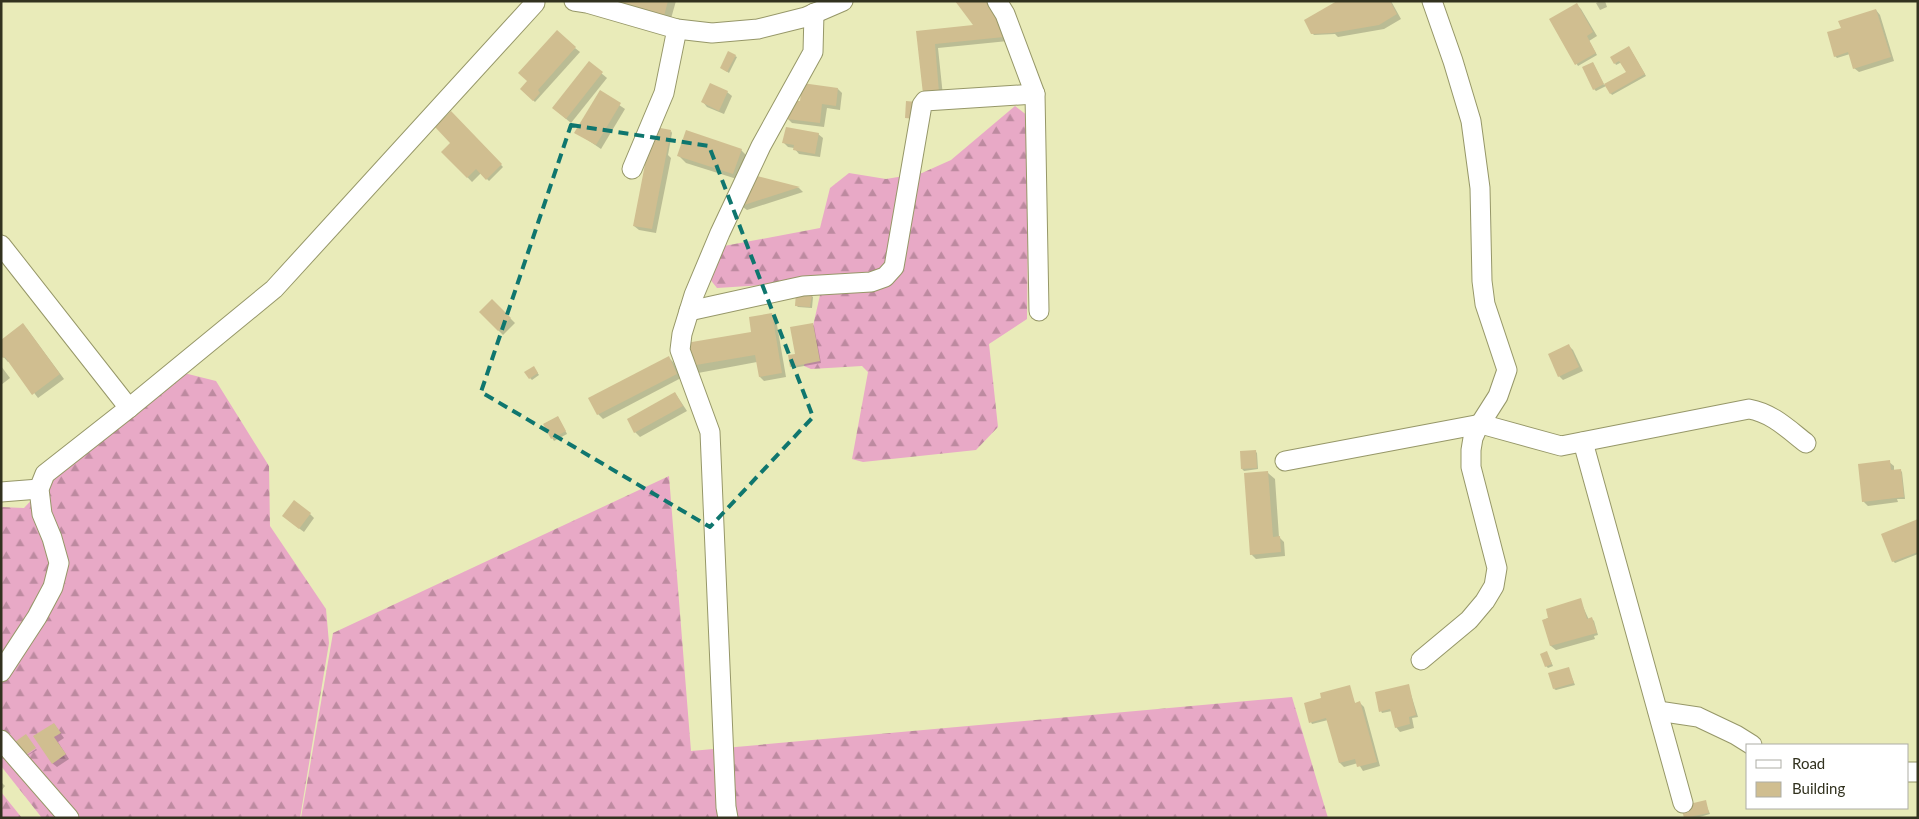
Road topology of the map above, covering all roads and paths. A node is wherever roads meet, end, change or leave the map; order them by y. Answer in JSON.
{"nodes":[{"id":1,"x":574,"y":1,"type":"edge"},
{"id":2,"x":843,"y":1,"type":"edge"},
{"id":3,"x":997,"y":1,"type":"edge"},
{"id":4,"x":1432,"y":1,"type":"edge"},
{"id":5,"x":536,"y":2,"type":"edge"},
{"id":6,"x":814,"y":13,"type":"junction"},
{"id":7,"x":677,"y":29,"type":"junction"},
{"id":8,"x":1035,"y":94,"type":"junction"},
{"id":9,"x":632,"y":170,"type":"dead end"},
{"id":10,"x":1,"y":245,"type":"edge"},
{"id":11,"x":1039,"y":310,"type":"dead end"},
{"id":12,"x":690,"y":311,"type":"junction"},
{"id":13,"x":129,"y":408,"type":"junction"},
{"id":14,"x":1480,"y":424,"type":"junction"},
{"id":15,"x":1583,"y":442,"type":"junction"},
{"id":16,"x":1806,"y":443,"type":"dead end"},
{"id":17,"x":1286,"y":461,"type":"dead end"},
{"id":18,"x":39,"y":489,"type":"junction"},
{"id":19,"x":1,"y":492,"type":"edge"},
{"id":20,"x":1422,"y":660,"type":"dead end"},
{"id":21,"x":1,"y":672,"type":"edge"},
{"id":22,"x":1658,"y":711,"type":"junction"},
{"id":23,"x":1,"y":740,"type":"edge"},
{"id":24,"x":1750,"y":744,"type":"edge"},
{"id":25,"x":1683,"y":803,"type":"dead end"},
{"id":26,"x":69,"y":818,"type":"edge"},
{"id":27,"x":728,"y":818,"type":"edge"}],
"edges":[{"from":1,"to":7,"type":"street"},
{"from":2,"to":6,"type":"street"},
{"from":3,"to":8,"type":"street"},
{"from":4,"to":14,"type":"street"},
{"from":5,"to":13,"type":"street"},
{"from":6,"to":7,"type":"street"},
{"from":6,"to":12,"type":"street"},
{"from":7,"to":9,"type":"street"},
{"from":8,"to":11,"type":"street"},
{"from":8,"to":12,"type":"street"},
{"from":10,"to":13,"type":"street"},
{"from":12,"to":27,"type":"street"},
{"from":13,"to":18,"type":"street"},
{"from":14,"to":15,"type":"street"},
{"from":14,"to":17,"type":"street"},
{"from":14,"to":20,"type":"street"},
{"from":15,"to":16,"type":"street"},
{"from":15,"to":22,"type":"street"},
{"from":18,"to":19,"type":"street"},
{"from":18,"to":21,"type":"street"},
{"from":22,"to":24,"type":"street"},
{"from":22,"to":25,"type":"street"},
{"from":23,"to":26,"type":"street"}]}
